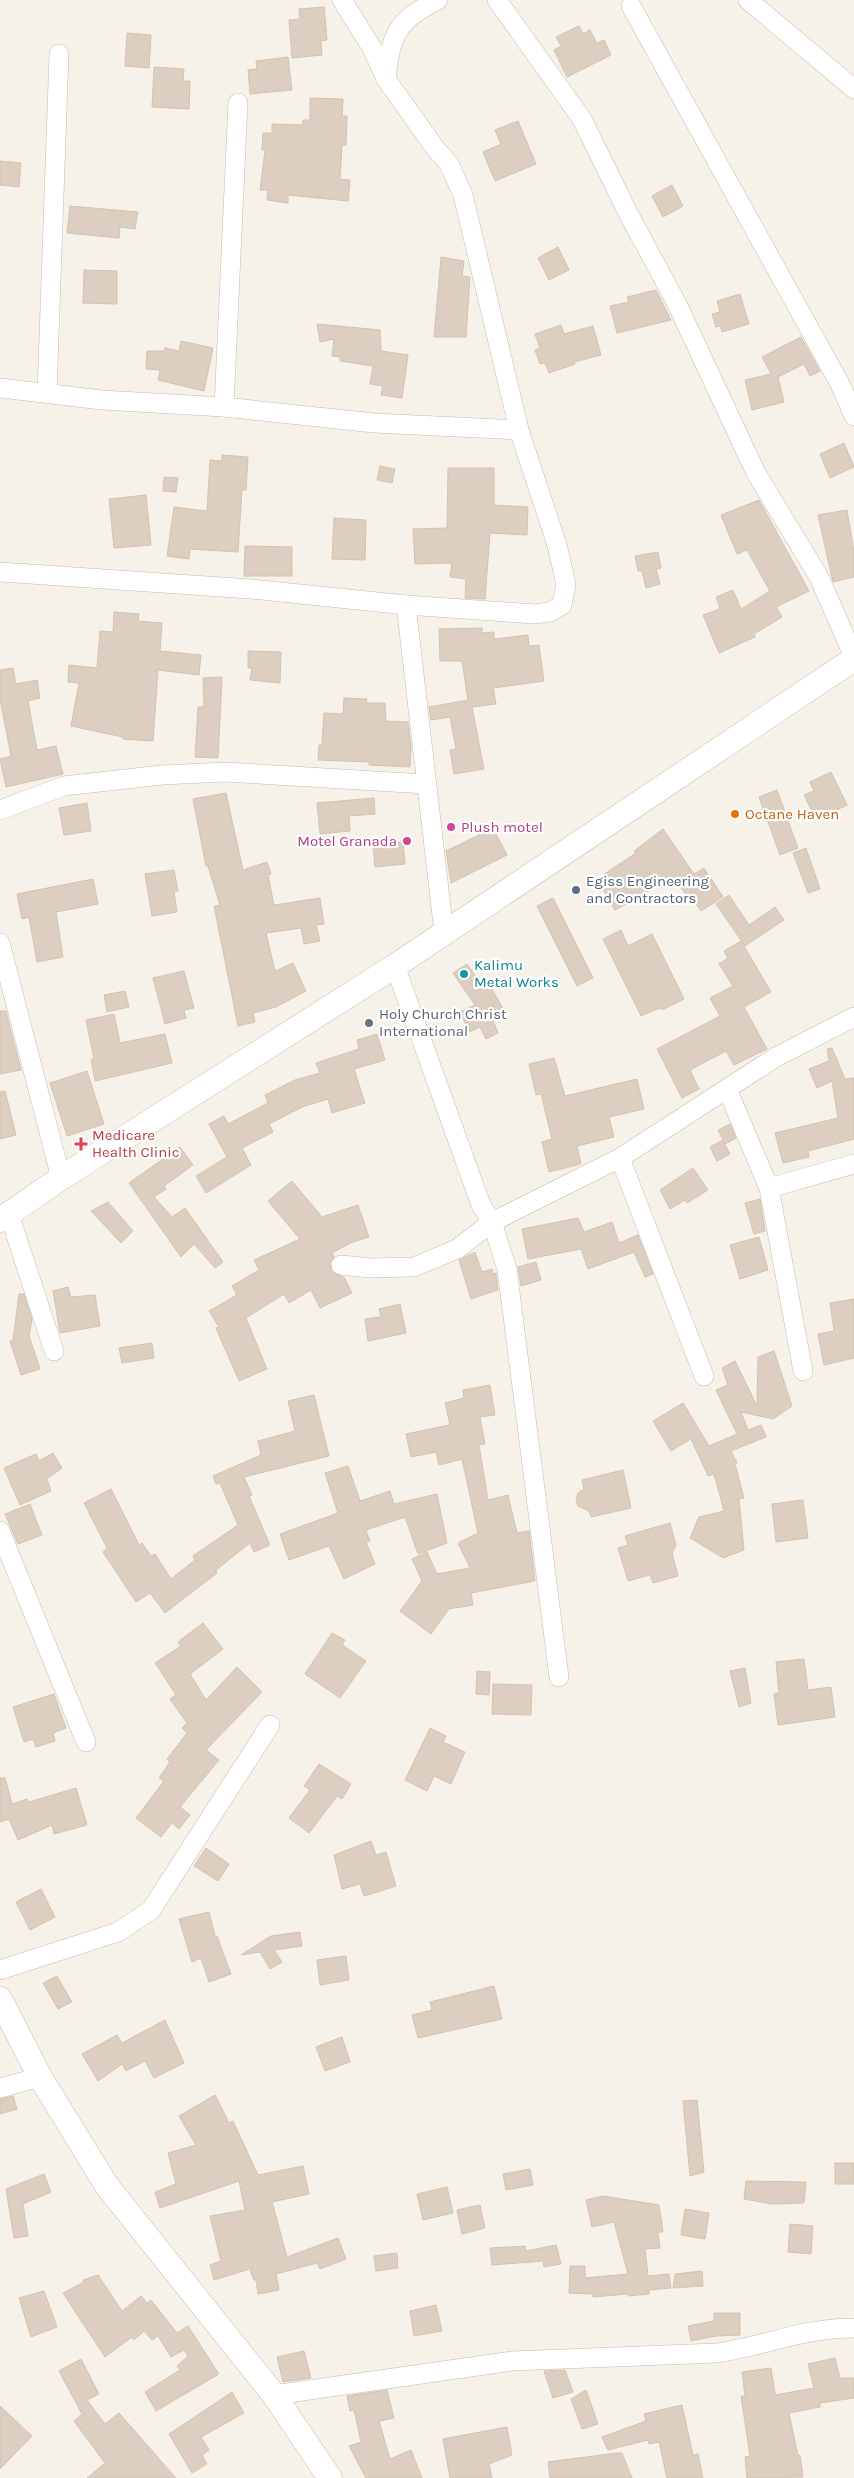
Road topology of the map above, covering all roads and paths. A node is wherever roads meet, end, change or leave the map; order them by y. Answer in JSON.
{"nodes":[{"id":1,"x":342,"y":0,"type":"edge"},
{"id":2,"x":438,"y":0,"type":"edge"},
{"id":3,"x":497,"y":0,"type":"edge"},
{"id":4,"x":748,"y":0,"type":"edge"},
{"id":5,"x":631,"y":6,"type":"dead end"},
{"id":6,"x":59,"y":54,"type":"dead end"},
{"id":7,"x":386,"y":79,"type":"junction"},
{"id":8,"x":854,"y":89,"type":"edge"},
{"id":9,"x":238,"y":102,"type":"dead end"},
{"id":10,"x":0,"y":388,"type":"edge"},
{"id":11,"x":47,"y":394,"type":"junction"},
{"id":12,"x":224,"y":407,"type":"junction"},
{"id":13,"x":854,"y":416,"type":"edge"},
{"id":14,"x":519,"y":430,"type":"junction"},
{"id":15,"x":0,"y":572,"type":"edge"},
{"id":16,"x":406,"y":605,"type":"junction"},
{"id":17,"x":854,"y":658,"type":"edge"},
{"id":18,"x":426,"y":784,"type":"junction"},
{"id":19,"x":0,"y":810,"type":"edge"},
{"id":20,"x":444,"y":933,"type":"junction"},
{"id":21,"x":0,"y":943,"type":"edge"},
{"id":22,"x":394,"y":966,"type":"junction"},
{"id":23,"x":854,"y":1017,"type":"edge"},
{"id":24,"x":727,"y":1089,"type":"junction"},
{"id":25,"x":620,"y":1158,"type":"junction"},
{"id":26,"x":854,"y":1164,"type":"edge"},
{"id":27,"x":61,"y":1178,"type":"junction"},
{"id":28,"x":769,"y":1188,"type":"junction"},
{"id":29,"x":4,"y":1217,"type":"edge"},
{"id":30,"x":492,"y":1222,"type":"junction"},
{"id":31,"x":341,"y":1265,"type":"dead end"},
{"id":32,"x":54,"y":1351,"type":"dead end"},
{"id":33,"x":803,"y":1371,"type":"dead end"},
{"id":34,"x":704,"y":1376,"type":"dead end"},
{"id":35,"x":0,"y":1531,"type":"edge"},
{"id":36,"x":558,"y":1677,"type":"dead end"},
{"id":37,"x":270,"y":1725,"type":"dead end"},
{"id":38,"x":86,"y":1742,"type":"dead end"},
{"id":39,"x":0,"y":1970,"type":"edge"},
{"id":40,"x":0,"y":1999,"type":"edge"},
{"id":41,"x":40,"y":2077,"type":"junction"},
{"id":42,"x":0,"y":2088,"type":"edge"},
{"id":43,"x":854,"y":2328,"type":"edge"},
{"id":44,"x":274,"y":2395,"type":"junction"},
{"id":45,"x":330,"y":2478,"type":"edge"}],
"edges":[{"from":1,"to":7,"type":"street"},
{"from":2,"to":7,"type":"street"},
{"from":3,"to":17,"type":"street"},
{"from":4,"to":8,"type":"street"},
{"from":5,"to":13,"type":"street"},
{"from":6,"to":11,"type":"street"},
{"from":7,"to":14,"type":"street"},
{"from":9,"to":12,"type":"street"},
{"from":10,"to":11,"type":"street"},
{"from":11,"to":12,"type":"street"},
{"from":12,"to":14,"type":"street"},
{"from":14,"to":16,"type":"street"},
{"from":15,"to":16,"type":"street"},
{"from":16,"to":18,"type":"street"},
{"from":17,"to":20,"type":"street"},
{"from":18,"to":19,"type":"street"},
{"from":18,"to":20,"type":"street"},
{"from":20,"to":22,"type":"street"},
{"from":21,"to":27,"type":"street"},
{"from":22,"to":27,"type":"street"},
{"from":22,"to":30,"type":"street"},
{"from":23,"to":24,"type":"street"},
{"from":24,"to":25,"type":"street"},
{"from":24,"to":28,"type":"street"},
{"from":25,"to":30,"type":"street"},
{"from":25,"to":34,"type":"street"},
{"from":26,"to":28,"type":"street"},
{"from":27,"to":29,"type":"street"},
{"from":28,"to":33,"type":"street"},
{"from":29,"to":32,"type":"street"},
{"from":30,"to":31,"type":"street"},
{"from":30,"to":36,"type":"street"},
{"from":35,"to":38,"type":"street"},
{"from":37,"to":39,"type":"street"},
{"from":40,"to":41,"type":"street"},
{"from":41,"to":42,"type":"street"},
{"from":41,"to":44,"type":"street"},
{"from":43,"to":44,"type":"street"},
{"from":44,"to":45,"type":"street"}]}
